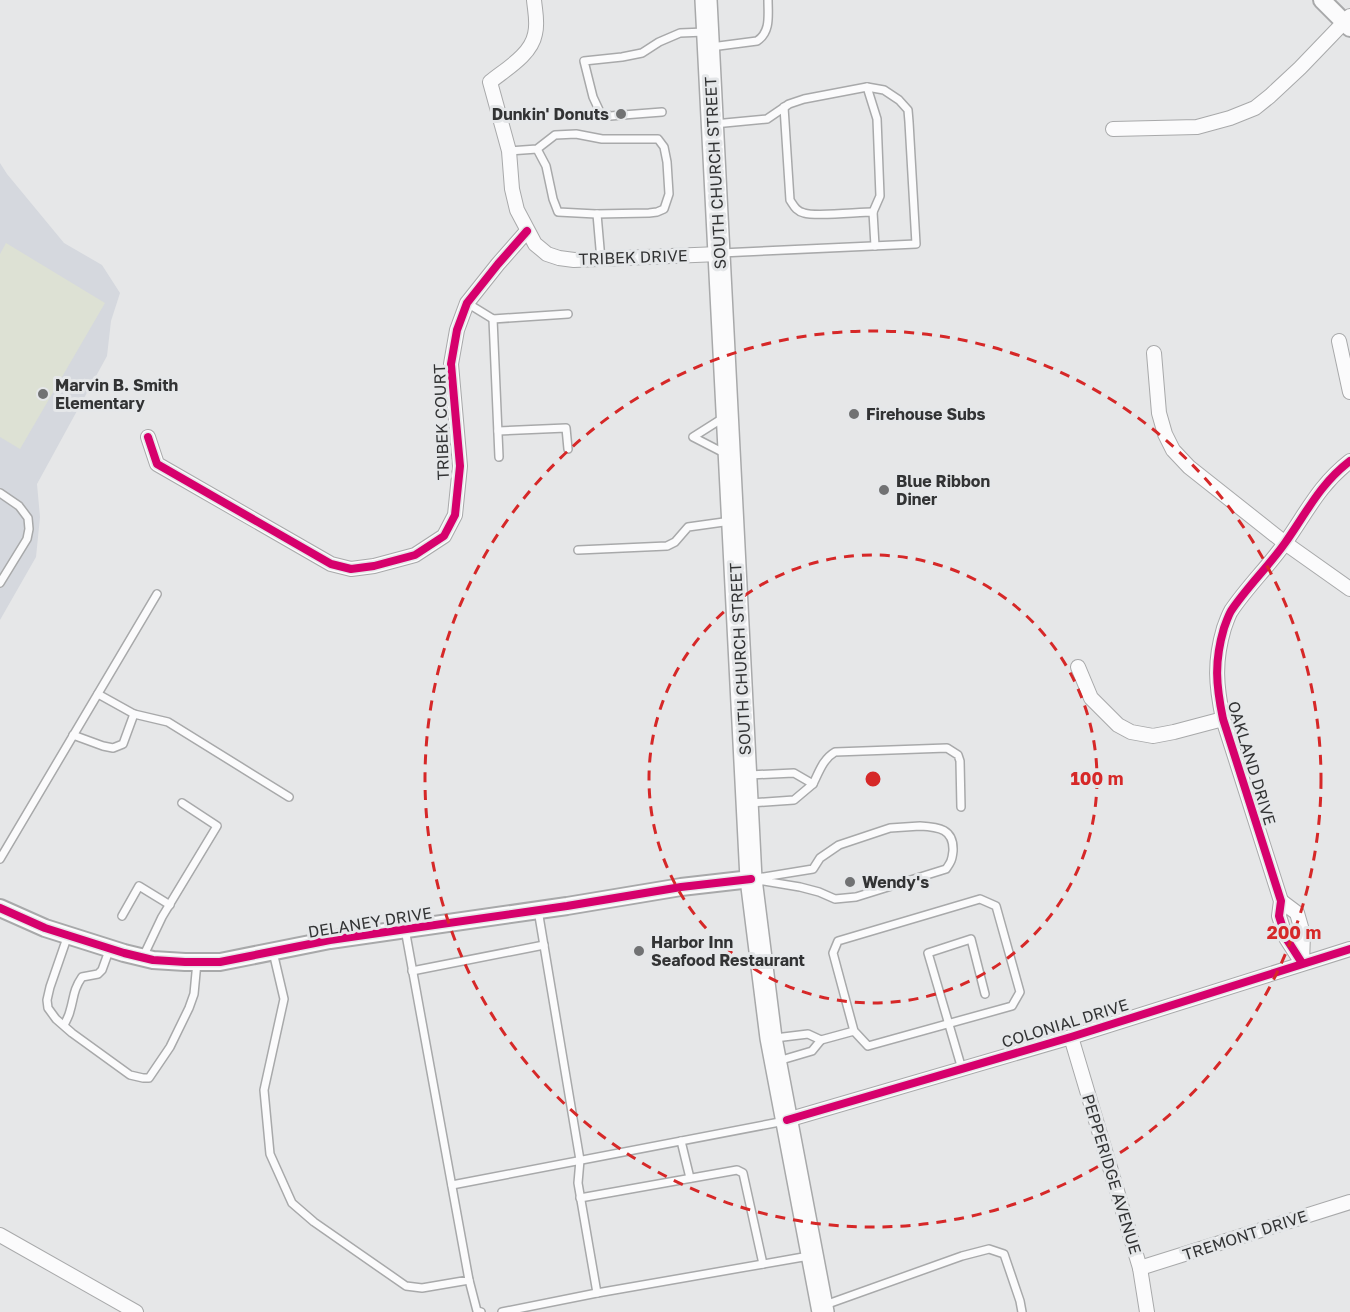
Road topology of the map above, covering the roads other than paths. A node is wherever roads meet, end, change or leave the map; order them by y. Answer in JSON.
{"nodes":[{"id":1,"x":534,"y":0,"type":"edge"},
{"id":2,"x":706,"y":0,"type":"edge"},
{"id":3,"x":768,"y":0,"type":"edge"},
{"id":4,"x":1322,"y":0,"type":"edge"},
{"id":5,"x":1348,"y":22,"type":"edge"},
{"id":6,"x":708,"y":40,"type":"junction"},
{"id":7,"x":867,"y":87,"type":"junction"},
{"id":8,"x":784,"y":107,"type":"junction"},
{"id":9,"x":662,"y":112,"type":"dead end"},
{"id":10,"x":712,"y":124,"type":"junction"},
{"id":11,"x":1113,"y":129,"type":"dead end"},
{"id":12,"x":537,"y":148,"type":"junction"},
{"id":13,"x":509,"y":151,"type":"junction"},
{"id":14,"x":873,"y":212,"type":"junction"},
{"id":15,"x":597,"y":214,"type":"junction"},
{"id":16,"x":527,"y":231,"type":"junction"},
{"id":17,"x":875,"y":246,"type":"junction"},
{"id":18,"x":719,"y":254,"type":"junction"},
{"id":19,"x":601,"y":260,"type":"junction"},
{"id":20,"x":467,"y":303,"type":"junction"},
{"id":21,"x":568,"y":314,"type":"dead end"},
{"id":22,"x":493,"y":319,"type":"junction"},
{"id":23,"x":1339,"y":341,"type":"dead end"},
{"id":24,"x":1154,"y":353,"type":"dead end"},
{"id":25,"x":1350,"y":392,"type":"edge"},
{"id":26,"x":728,"y":415,"type":"junction"},
{"id":27,"x":498,"y":431,"type":"junction"},
{"id":28,"x":148,"y":437,"type":"dead end"},
{"id":29,"x":568,"y":449,"type":"dead end"},
{"id":30,"x":730,"y":455,"type":"junction"},
{"id":31,"x":499,"y":457,"type":"dead end"},
{"id":32,"x":1350,"y":461,"type":"edge"},
{"id":33,"x":0,"y":493,"type":"edge"},
{"id":34,"x":734,"y":521,"type":"junction"},
{"id":35,"x":1285,"y":543,"type":"junction"},
{"id":36,"x":578,"y":550,"type":"dead end"},
{"id":37,"x":0,"y":583,"type":"edge"},
{"id":38,"x":1350,"y":589,"type":"edge"},
{"id":39,"x":157,"y":594,"type":"dead end"},
{"id":40,"x":1078,"y":667,"type":"dead end"},
{"id":41,"x":98,"y":694,"type":"junction"},
{"id":42,"x":134,"y":714,"type":"junction"},
{"id":43,"x":1223,"y":719,"type":"junction"},
{"id":44,"x":73,"y":735,"type":"junction"},
{"id":45,"x":746,"y":775,"type":"junction"},
{"id":46,"x":813,"y":784,"type":"junction"},
{"id":47,"x":289,"y":797,"type":"dead end"},
{"id":48,"x":182,"y":803,"type":"dead end"},
{"id":49,"x":747,"y":803,"type":"junction"},
{"id":50,"x":961,"y":807,"type":"dead end"},
{"id":51,"x":0,"y":859,"type":"edge"},
{"id":52,"x":751,"y":879,"type":"junction"},
{"id":53,"x":170,"y":905,"type":"junction"},
{"id":54,"x":0,"y":908,"type":"edge"},
{"id":55,"x":538,"y":910,"type":"junction"},
{"id":56,"x":122,"y":916,"type":"dead end"},
{"id":57,"x":405,"y":929,"type":"junction"},
{"id":58,"x":68,"y":935,"type":"junction"},
{"id":59,"x":544,"y":945,"type":"junction"},
{"id":60,"x":110,"y":948,"type":"junction"},
{"id":61,"x":1350,"y":949,"type":"edge"},
{"id":62,"x":273,"y":952,"type":"junction"},
{"id":63,"x":143,"y":957,"type":"junction"},
{"id":64,"x":197,"y":962,"type":"junction"},
{"id":65,"x":1302,"y":963,"type":"junction"},
{"id":66,"x":412,"y":971,"type":"junction"},
{"id":67,"x":985,"y":994,"type":"dead end"},
{"id":68,"x":949,"y":1024,"type":"junction"},
{"id":69,"x":63,"y":1025,"type":"junction"},
{"id":70,"x":854,"y":1031,"type":"junction"},
{"id":71,"x":1071,"y":1037,"type":"junction"},
{"id":72,"x":771,"y":1038,"type":"junction"},
{"id":73,"x":820,"y":1040,"type":"junction"},
{"id":74,"x":775,"y":1061,"type":"junction"},
{"id":75,"x":962,"y":1069,"type":"junction"},
{"id":76,"x":788,"y":1120,"type":"junction"},
{"id":77,"x":681,"y":1141,"type":"junction"},
{"id":78,"x":580,"y":1160,"type":"junction"},
{"id":79,"x":690,"y":1178,"type":"junction"},
{"id":80,"x":452,"y":1185,"type":"junction"},
{"id":81,"x":580,"y":1198,"type":"junction"},
{"id":82,"x":1350,"y":1202,"type":"edge"},
{"id":83,"x":0,"y":1235,"type":"edge"},
{"id":84,"x":813,"y":1255,"type":"junction"},
{"id":85,"x":763,"y":1264,"type":"junction"},
{"id":86,"x":1140,"y":1268,"type":"junction"},
{"id":87,"x":470,"y":1280,"type":"junction"},
{"id":88,"x":597,"y":1293,"type":"junction"},
{"id":89,"x":823,"y":1309,"type":"edge"},
{"id":90,"x":136,"y":1312,"type":"edge"},
{"id":91,"x":481,"y":1312,"type":"edge"},
{"id":92,"x":502,"y":1312,"type":"edge"},
{"id":93,"x":1022,"y":1312,"type":"edge"},
{"id":94,"x":1147,"y":1312,"type":"edge"}],
"edges":[{"from":1,"to":13,"type":"street","name":"TRIBEK DRIVE"},
{"from":2,"to":6,"type":"main road","name":"SOUTH CHURCH STREET"},
{"from":3,"to":6,"type":"lane"},
{"from":4,"to":5,"type":"street"},
{"from":5,"to":11,"type":"street"},
{"from":6,"to":9,"type":"lane"},
{"from":6,"to":10,"type":"main road","name":"SOUTH CHURCH STREET"},
{"from":7,"to":8,"type":"lane"},
{"from":7,"to":14,"type":"lane"},
{"from":7,"to":17,"type":"lane"},
{"from":8,"to":10,"type":"lane"},
{"from":8,"to":14,"type":"lane"},
{"from":10,"to":18,"type":"main road","name":"SOUTH CHURCH STREET"},
{"from":12,"to":13,"type":"lane"},
{"from":12,"to":15,"type":"lane"},
{"from":12,"to":15,"type":"lane"},
{"from":13,"to":16,"type":"street","name":"TRIBEK DRIVE"},
{"from":14,"to":17,"type":"lane"},
{"from":15,"to":19,"type":"lane"},
{"from":16,"to":19,"type":"street","name":"TRIBEK DRIVE"},
{"from":16,"to":20,"type":"street","name":"TRIBEK COURT"},
{"from":17,"to":18,"type":"lane"},
{"from":18,"to":19,"type":"street","name":"TRIBEK DRIVE"},
{"from":18,"to":26,"type":"main road","name":"SOUTH CHURCH STREET"},
{"from":20,"to":22,"type":"lane"},
{"from":20,"to":28,"type":"street","name":"TRIBEK COURT"},
{"from":21,"to":22,"type":"lane"},
{"from":22,"to":27,"type":"lane"},
{"from":23,"to":25,"type":"street"},
{"from":24,"to":35,"type":"street"},
{"from":26,"to":30,"type":"main road","name":"SOUTH CHURCH STREET"},
{"from":26,"to":30,"type":"lane"},
{"from":27,"to":29,"type":"lane"},
{"from":27,"to":31,"type":"lane"},
{"from":30,"to":34,"type":"main road","name":"SOUTH CHURCH STREET"},
{"from":32,"to":35,"type":"street","name":"OAKLAND DRIVE"},
{"from":33,"to":37,"type":"lane"},
{"from":34,"to":36,"type":"lane"},
{"from":34,"to":45,"type":"main road","name":"SOUTH CHURCH STREET"},
{"from":35,"to":38,"type":"street"},
{"from":35,"to":43,"type":"street","name":"OAKLAND DRIVE"},
{"from":39,"to":41,"type":"lane"},
{"from":40,"to":43,"type":"street"},
{"from":41,"to":42,"type":"lane"},
{"from":41,"to":44,"type":"lane"},
{"from":42,"to":44,"type":"lane"},
{"from":42,"to":47,"type":"lane"},
{"from":43,"to":65,"type":"street","name":"OAKLAND DRIVE"},
{"from":44,"to":51,"type":"lane"},
{"from":45,"to":46,"type":"lane"},
{"from":45,"to":49,"type":"main road","name":"SOUTH CHURCH STREET"},
{"from":46,"to":49,"type":"lane"},
{"from":46,"to":50,"type":"lane"},
{"from":48,"to":53,"type":"lane"},
{"from":49,"to":52,"type":"main road","name":"SOUTH CHURCH STREET"},
{"from":52,"to":52,"type":"lane"},
{"from":52,"to":55,"type":"street","name":"DELANEY DRIVE"},
{"from":52,"to":72,"type":"main road","name":"SOUTH CHURCH STREET"},
{"from":53,"to":56,"type":"lane"},
{"from":53,"to":63,"type":"lane"},
{"from":54,"to":58,"type":"street","name":"DELANEY DRIVE"},
{"from":55,"to":57,"type":"street","name":"DELANEY DRIVE"},
{"from":55,"to":59,"type":"lane"},
{"from":57,"to":62,"type":"street","name":"DELANEY DRIVE"},
{"from":57,"to":66,"type":"lane"},
{"from":58,"to":60,"type":"street","name":"DELANEY DRIVE"},
{"from":58,"to":69,"type":"lane"},
{"from":59,"to":66,"type":"lane"},
{"from":59,"to":78,"type":"lane"},
{"from":60,"to":63,"type":"street","name":"DELANEY DRIVE"},
{"from":60,"to":69,"type":"lane"},
{"from":61,"to":65,"type":"street","name":"COLONIAL DRIVE"},
{"from":62,"to":64,"type":"street","name":"DELANEY DRIVE"},
{"from":62,"to":87,"type":"lane"},
{"from":63,"to":64,"type":"street","name":"DELANEY DRIVE"},
{"from":64,"to":69,"type":"lane"},
{"from":65,"to":71,"type":"street","name":"COLONIAL DRIVE"},
{"from":66,"to":80,"type":"lane"},
{"from":67,"to":68,"type":"lane"},
{"from":68,"to":70,"type":"lane"},
{"from":68,"to":70,"type":"lane"},
{"from":68,"to":75,"type":"lane"},
{"from":70,"to":73,"type":"lane"},
{"from":71,"to":75,"type":"street","name":"COLONIAL DRIVE"},
{"from":71,"to":86,"type":"street","name":"PEPPERIDGE AVENUE"},
{"from":72,"to":73,"type":"lane"},
{"from":72,"to":74,"type":"main road","name":"SOUTH CHURCH STREET"},
{"from":73,"to":74,"type":"lane"},
{"from":74,"to":76,"type":"main road","name":"SOUTH CHURCH STREET"},
{"from":75,"to":76,"type":"street","name":"COLONIAL DRIVE"},
{"from":76,"to":77,"type":"lane"},
{"from":76,"to":84,"type":"main road","name":"SOUTH CHURCH STREET"},
{"from":77,"to":78,"type":"lane"},
{"from":77,"to":79,"type":"lane"},
{"from":78,"to":80,"type":"lane"},
{"from":78,"to":81,"type":"lane"},
{"from":79,"to":81,"type":"lane"},
{"from":79,"to":85,"type":"lane"},
{"from":80,"to":87,"type":"lane"},
{"from":81,"to":88,"type":"lane"},
{"from":82,"to":86,"type":"street","name":"TREMONT DRIVE"},
{"from":83,"to":90,"type":"street"},
{"from":84,"to":85,"type":"lane"},
{"from":84,"to":89,"type":"main road","name":"SOUTH CHURCH STREET"},
{"from":85,"to":88,"type":"lane"},
{"from":86,"to":94,"type":"street","name":"PEPPERIDGE AVENUE"},
{"from":87,"to":91,"type":"lane"},
{"from":88,"to":92,"type":"lane"},
{"from":89,"to":93,"type":"lane"}]}
